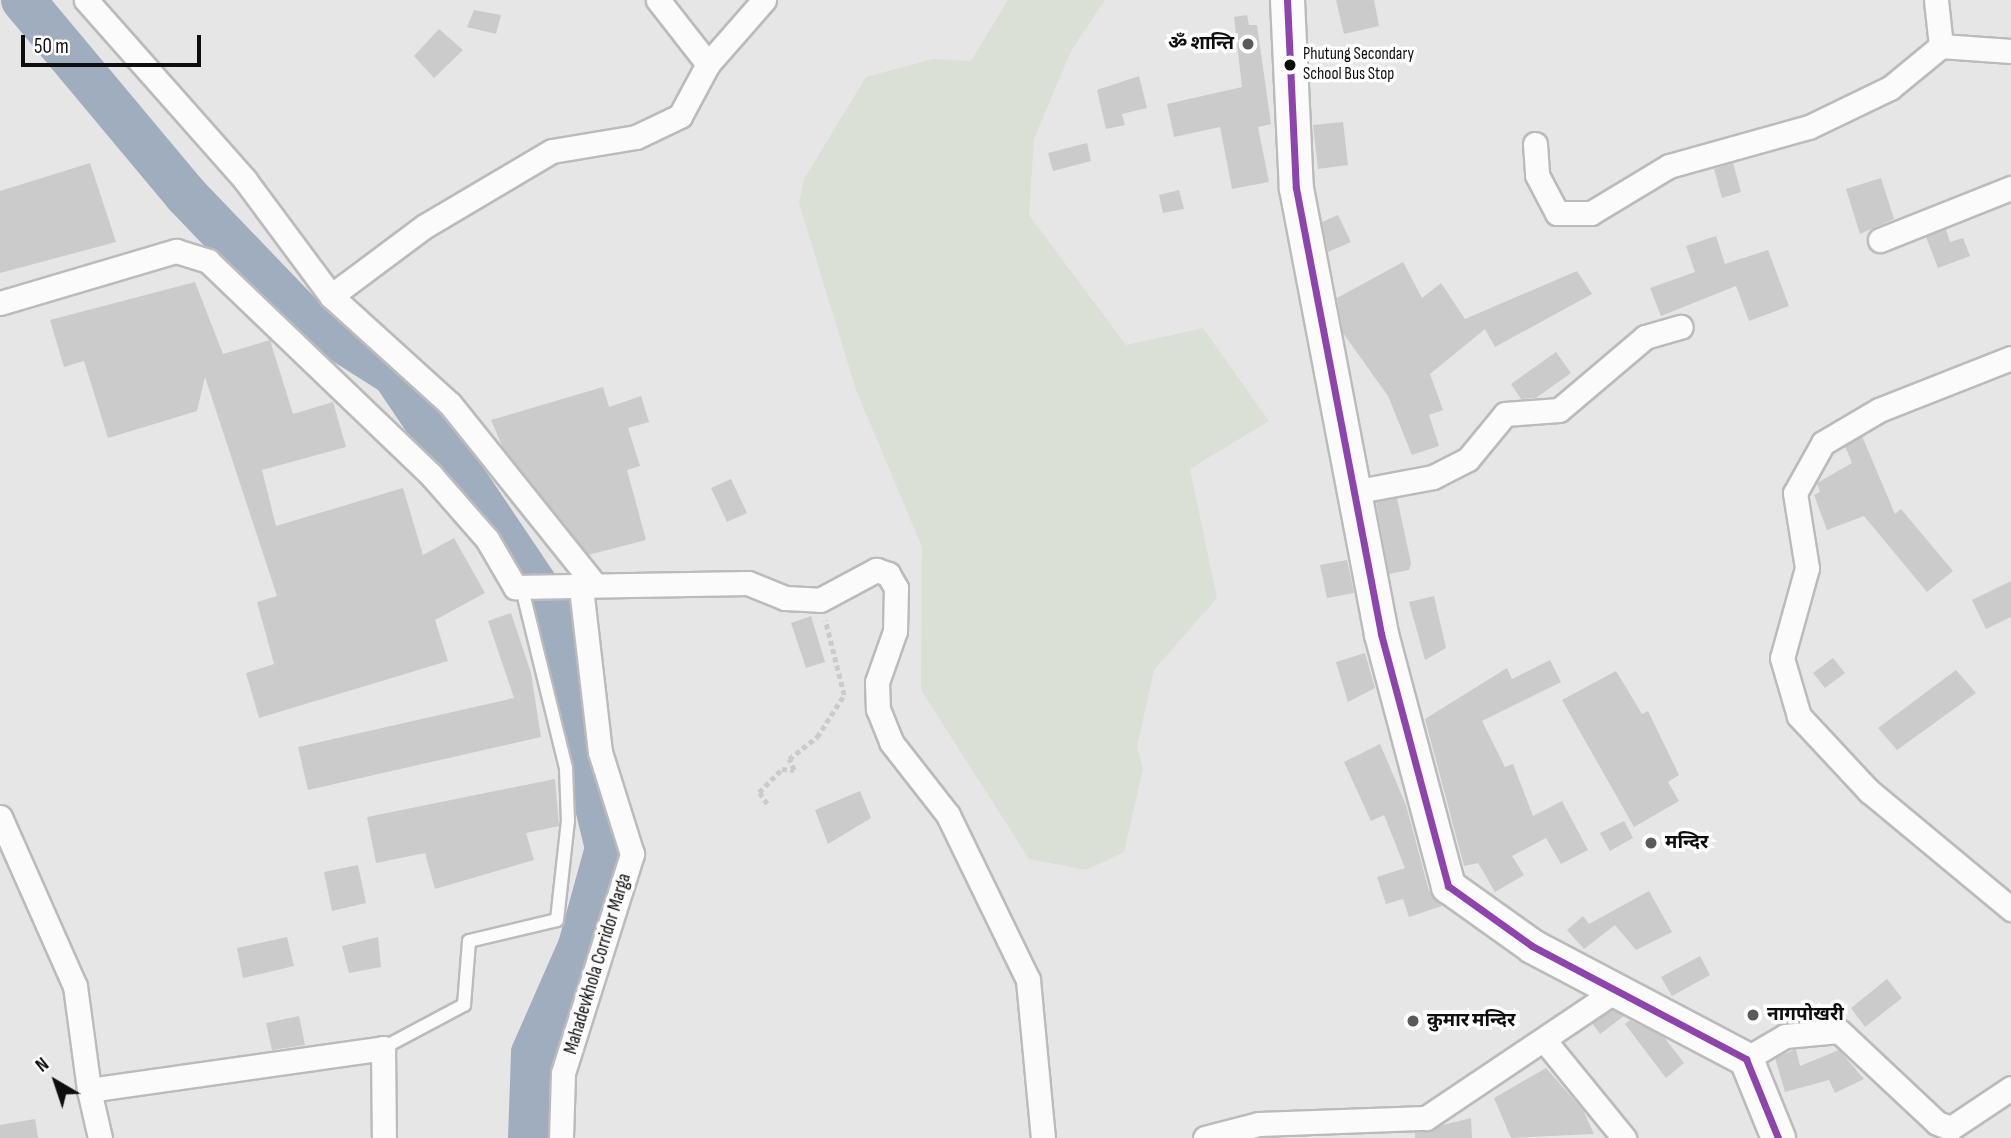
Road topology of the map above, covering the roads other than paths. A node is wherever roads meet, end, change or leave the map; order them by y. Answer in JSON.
{"nodes":[{"id":1,"x":86,"y":0,"type":"edge"},
{"id":2,"x":658,"y":0,"type":"edge"},
{"id":3,"x":764,"y":0,"type":"edge"},
{"id":4,"x":1287,"y":0,"type":"edge"},
{"id":5,"x":1936,"y":0,"type":"edge"},
{"id":6,"x":1941,"y":46,"type":"junction"},
{"id":7,"x":2011,"y":51,"type":"edge"},
{"id":8,"x":708,"y":64,"type":"junction"},
{"id":9,"x":1535,"y":144,"type":"dead end"},
{"id":10,"x":2011,"y":188,"type":"edge"},
{"id":11,"x":1880,"y":240,"type":"dead end"},
{"id":12,"x":331,"y":296,"type":"junction"},
{"id":13,"x":0,"y":303,"type":"edge"},
{"id":14,"x":1681,"y":327,"type":"dead end"},
{"id":15,"x":2011,"y":358,"type":"edge"},
{"id":16,"x":1353,"y":492,"type":"junction"},
{"id":17,"x":588,"y":585,"type":"junction"},
{"id":18,"x":528,"y":588,"type":"junction"},
{"id":19,"x":0,"y":817,"type":"edge"},
{"id":20,"x":2011,"y":909,"type":"edge"},
{"id":21,"x":1618,"y":989,"type":"junction"},
{"id":22,"x":1544,"y":1040,"type":"junction"},
{"id":23,"x":383,"y":1048,"type":"junction"},
{"id":24,"x":1746,"y":1059,"type":"junction"},
{"id":25,"x":2011,"y":1088,"type":"edge"},
{"id":26,"x":89,"y":1090,"type":"junction"},
{"id":27,"x":1427,"y":1128,"type":"edge"},
{"id":28,"x":100,"y":1138,"type":"edge"},
{"id":29,"x":384,"y":1138,"type":"edge"},
{"id":30,"x":561,"y":1138,"type":"edge"},
{"id":31,"x":1043,"y":1138,"type":"edge"},
{"id":32,"x":1205,"y":1138,"type":"edge"},
{"id":33,"x":1624,"y":1138,"type":"edge"},
{"id":34,"x":1777,"y":1138,"type":"edge"}],
"edges":[{"from":1,"to":12,"type":"street"},
{"from":2,"to":8,"type":"street"},
{"from":3,"to":8,"type":"street"},
{"from":4,"to":16,"type":"street"},
{"from":5,"to":6,"type":"street"},
{"from":6,"to":7,"type":"street"},
{"from":6,"to":9,"type":"street"},
{"from":8,"to":12,"type":"street"},
{"from":10,"to":11,"type":"street"},
{"from":12,"to":17,"type":"street"},
{"from":13,"to":18,"type":"street"},
{"from":14,"to":16,"type":"street"},
{"from":15,"to":20,"type":"street"},
{"from":16,"to":21,"type":"street"},
{"from":17,"to":18,"type":"street"},
{"from":17,"to":30,"type":"street","name":"Mahadevkhola Corridor Marga"},
{"from":17,"to":31,"type":"street"},
{"from":18,"to":23,"type":"lane"},
{"from":19,"to":26,"type":"street"},
{"from":21,"to":22,"type":"street"},
{"from":21,"to":24,"type":"street"},
{"from":22,"to":27,"type":"street"},
{"from":22,"to":33,"type":"street"},
{"from":23,"to":26,"type":"street"},
{"from":23,"to":29,"type":"street"},
{"from":24,"to":25,"type":"street"},
{"from":24,"to":34,"type":"street"},
{"from":26,"to":28,"type":"street"},
{"from":27,"to":32,"type":"street"}]}
